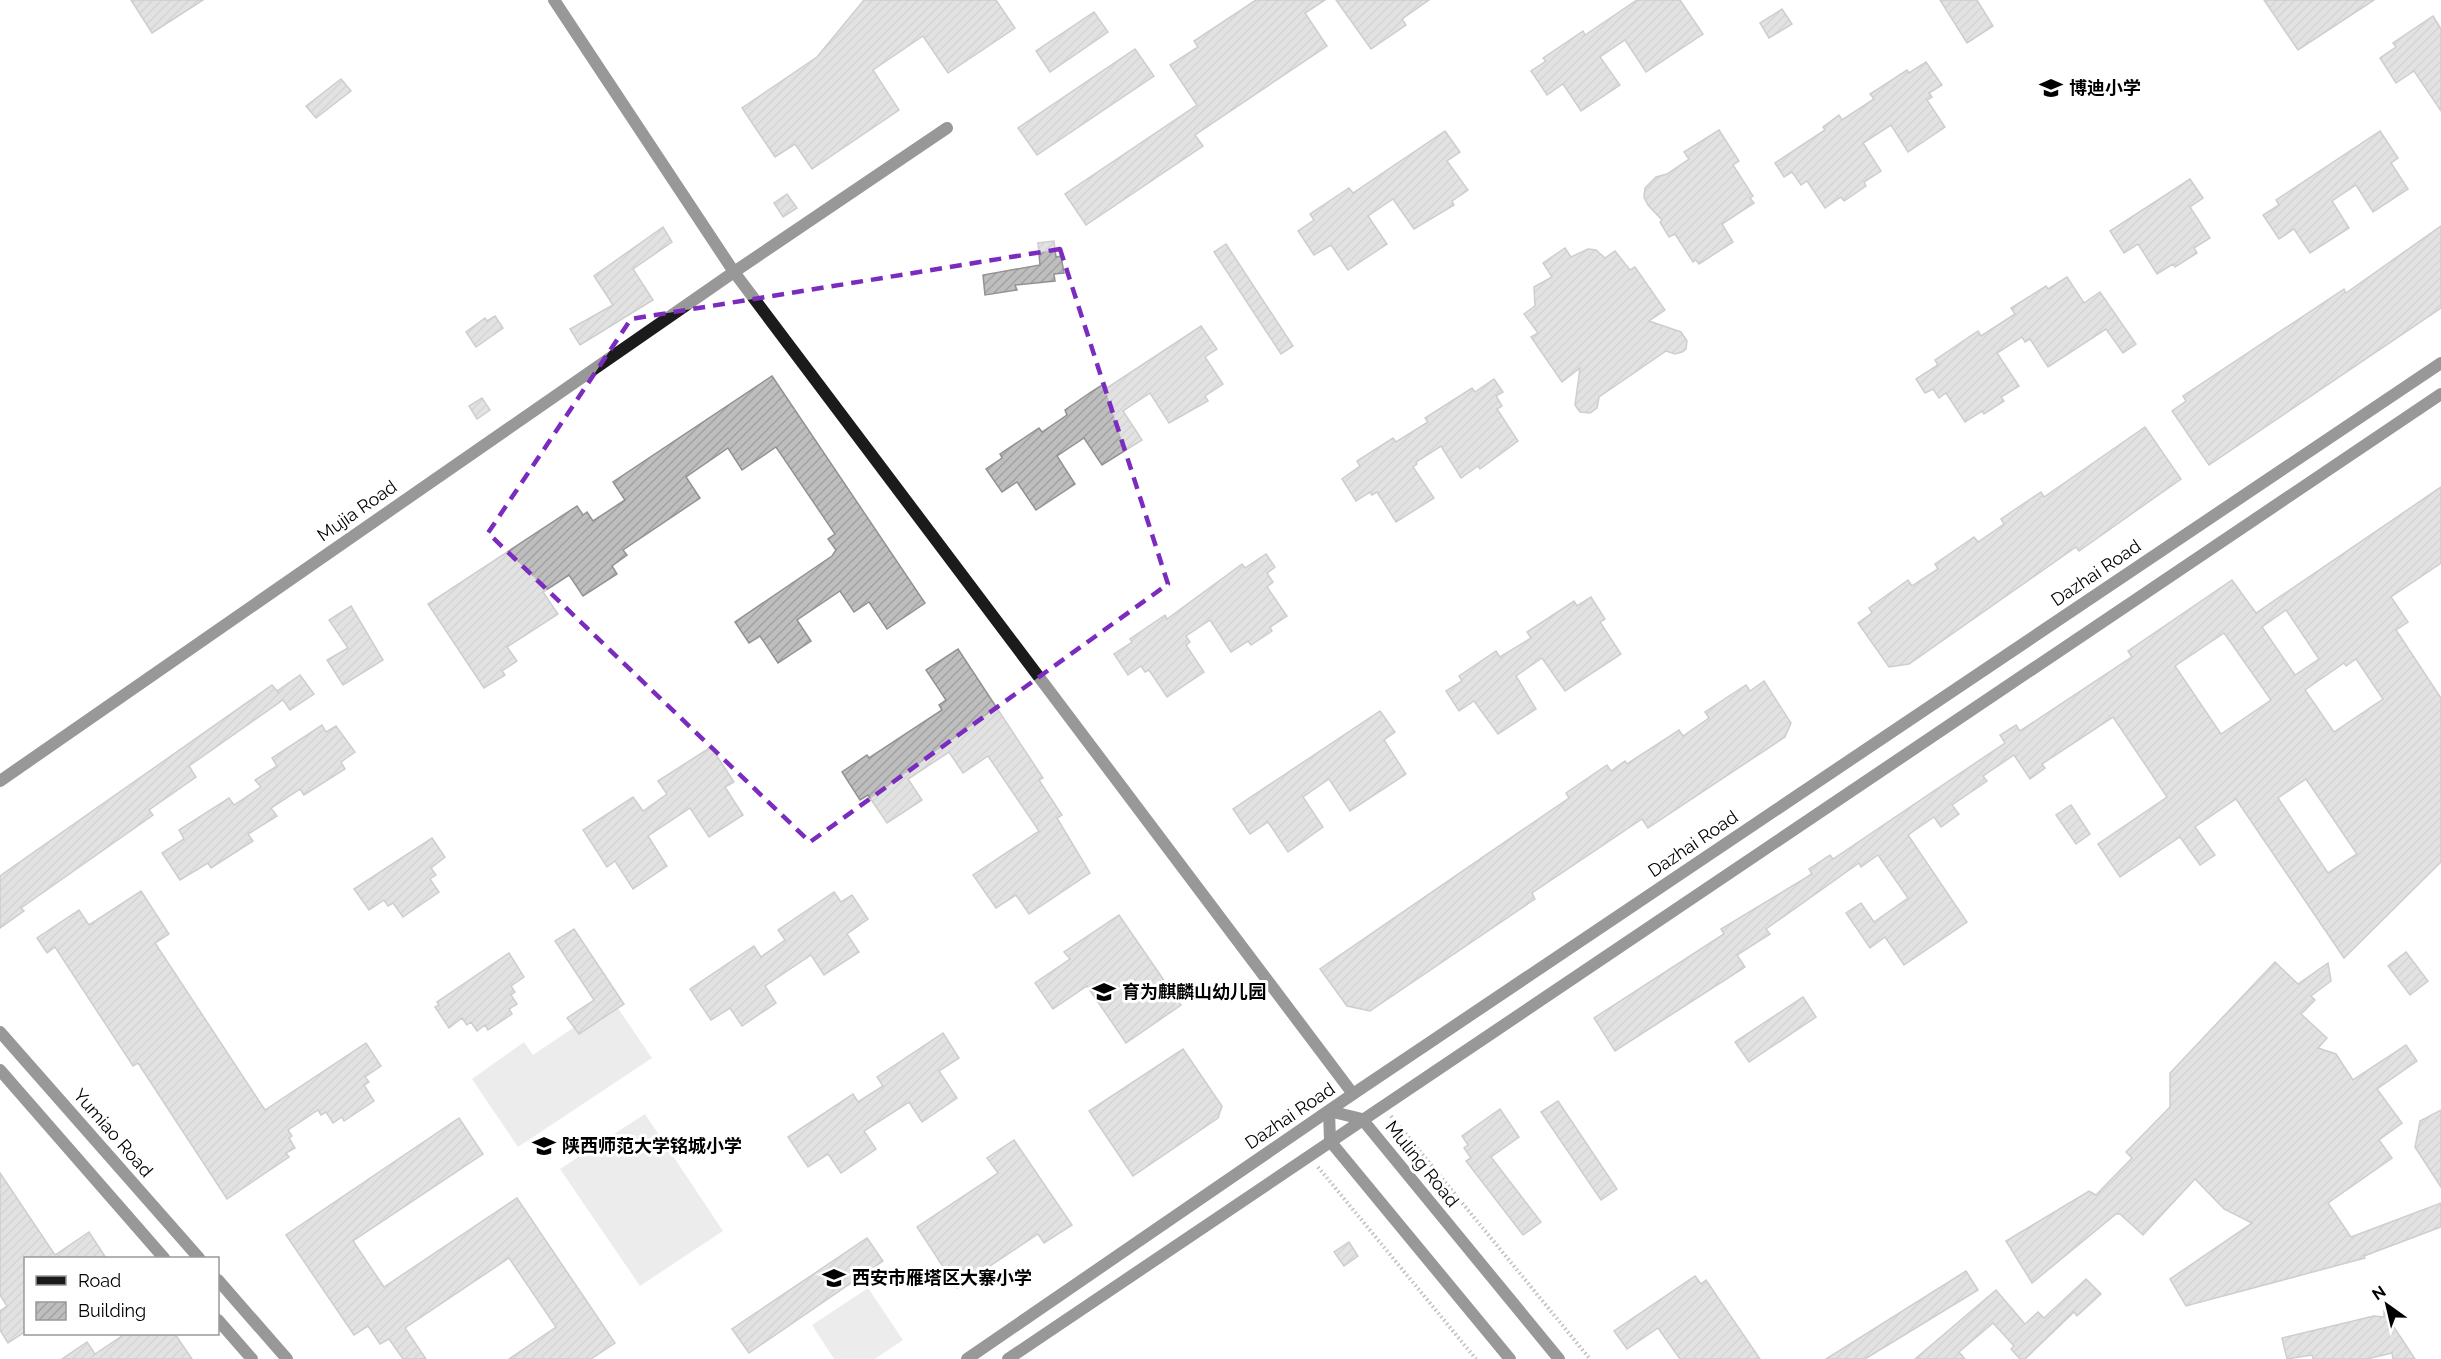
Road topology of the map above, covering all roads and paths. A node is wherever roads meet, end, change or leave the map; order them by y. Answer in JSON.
{"nodes":[{"id":1,"x":554,"y":0,"type":"edge"},
{"id":2,"x":947,"y":128,"type":"dead end"},
{"id":3,"x":734,"y":272,"type":"junction"},
{"id":4,"x":2441,"y":363,"type":"edge"},
{"id":5,"x":2441,"y":394,"type":"edge"},
{"id":6,"x":0,"y":781,"type":"edge"},
{"id":7,"x":0,"y":1032,"type":"edge"},
{"id":8,"x":0,"y":1070,"type":"edge"},
{"id":9,"x":1353,"y":1094,"type":"junction"},
{"id":10,"x":1382,"y":1106,"type":"junction"},
{"id":11,"x":1329,"y":1111,"type":"junction"},
{"id":12,"x":1362,"y":1119,"type":"junction"},
{"id":13,"x":1330,"y":1141,"type":"junction"},
{"id":14,"x":1308,"y":1155,"type":"junction"},
{"id":15,"x":163,"y":1257,"type":"edge"},
{"id":16,"x":198,"y":1257,"type":"edge"},
{"id":17,"x":219,"y":1281,"type":"edge"},
{"id":18,"x":219,"y":1321,"type":"edge"},
{"id":19,"x":252,"y":1359,"type":"edge"},
{"id":20,"x":287,"y":1359,"type":"edge"},
{"id":21,"x":967,"y":1359,"type":"edge"},
{"id":22,"x":1008,"y":1359,"type":"edge"},
{"id":23,"x":1476,"y":1359,"type":"edge"},
{"id":24,"x":1510,"y":1359,"type":"edge"},
{"id":25,"x":1559,"y":1359,"type":"edge"},
{"id":26,"x":1590,"y":1359,"type":"edge"}],
"edges":[{"from":1,"to":3,"type":"street"},
{"from":2,"to":3,"type":"street","name":"Mujia Road"},
{"from":3,"to":6,"type":"street","name":"Mujia Road"},
{"from":3,"to":9,"type":"street"},
{"from":4,"to":9,"type":"street","name":"Dazhai Road"},
{"from":5,"to":10,"type":"street"},
{"from":7,"to":16,"type":"street","name":"Yumiao Road"},
{"from":8,"to":15,"type":"street"},
{"from":9,"to":11,"type":"street","name":"Dazhai Road"},
{"from":10,"to":12,"type":"street"},
{"from":10,"to":26,"type":"path"},
{"from":11,"to":12,"type":"street","name":"Muling Road"},
{"from":11,"to":13,"type":"street"},
{"from":11,"to":21,"type":"street","name":"Dazhai Road"},
{"from":12,"to":13,"type":"street"},
{"from":12,"to":25,"type":"street","name":"Muling Road"},
{"from":13,"to":14,"type":"street"},
{"from":13,"to":24,"type":"street"},
{"from":14,"to":22,"type":"street"},
{"from":14,"to":23,"type":"path"},
{"from":17,"to":20,"type":"street"},
{"from":18,"to":19,"type":"street"}]}
